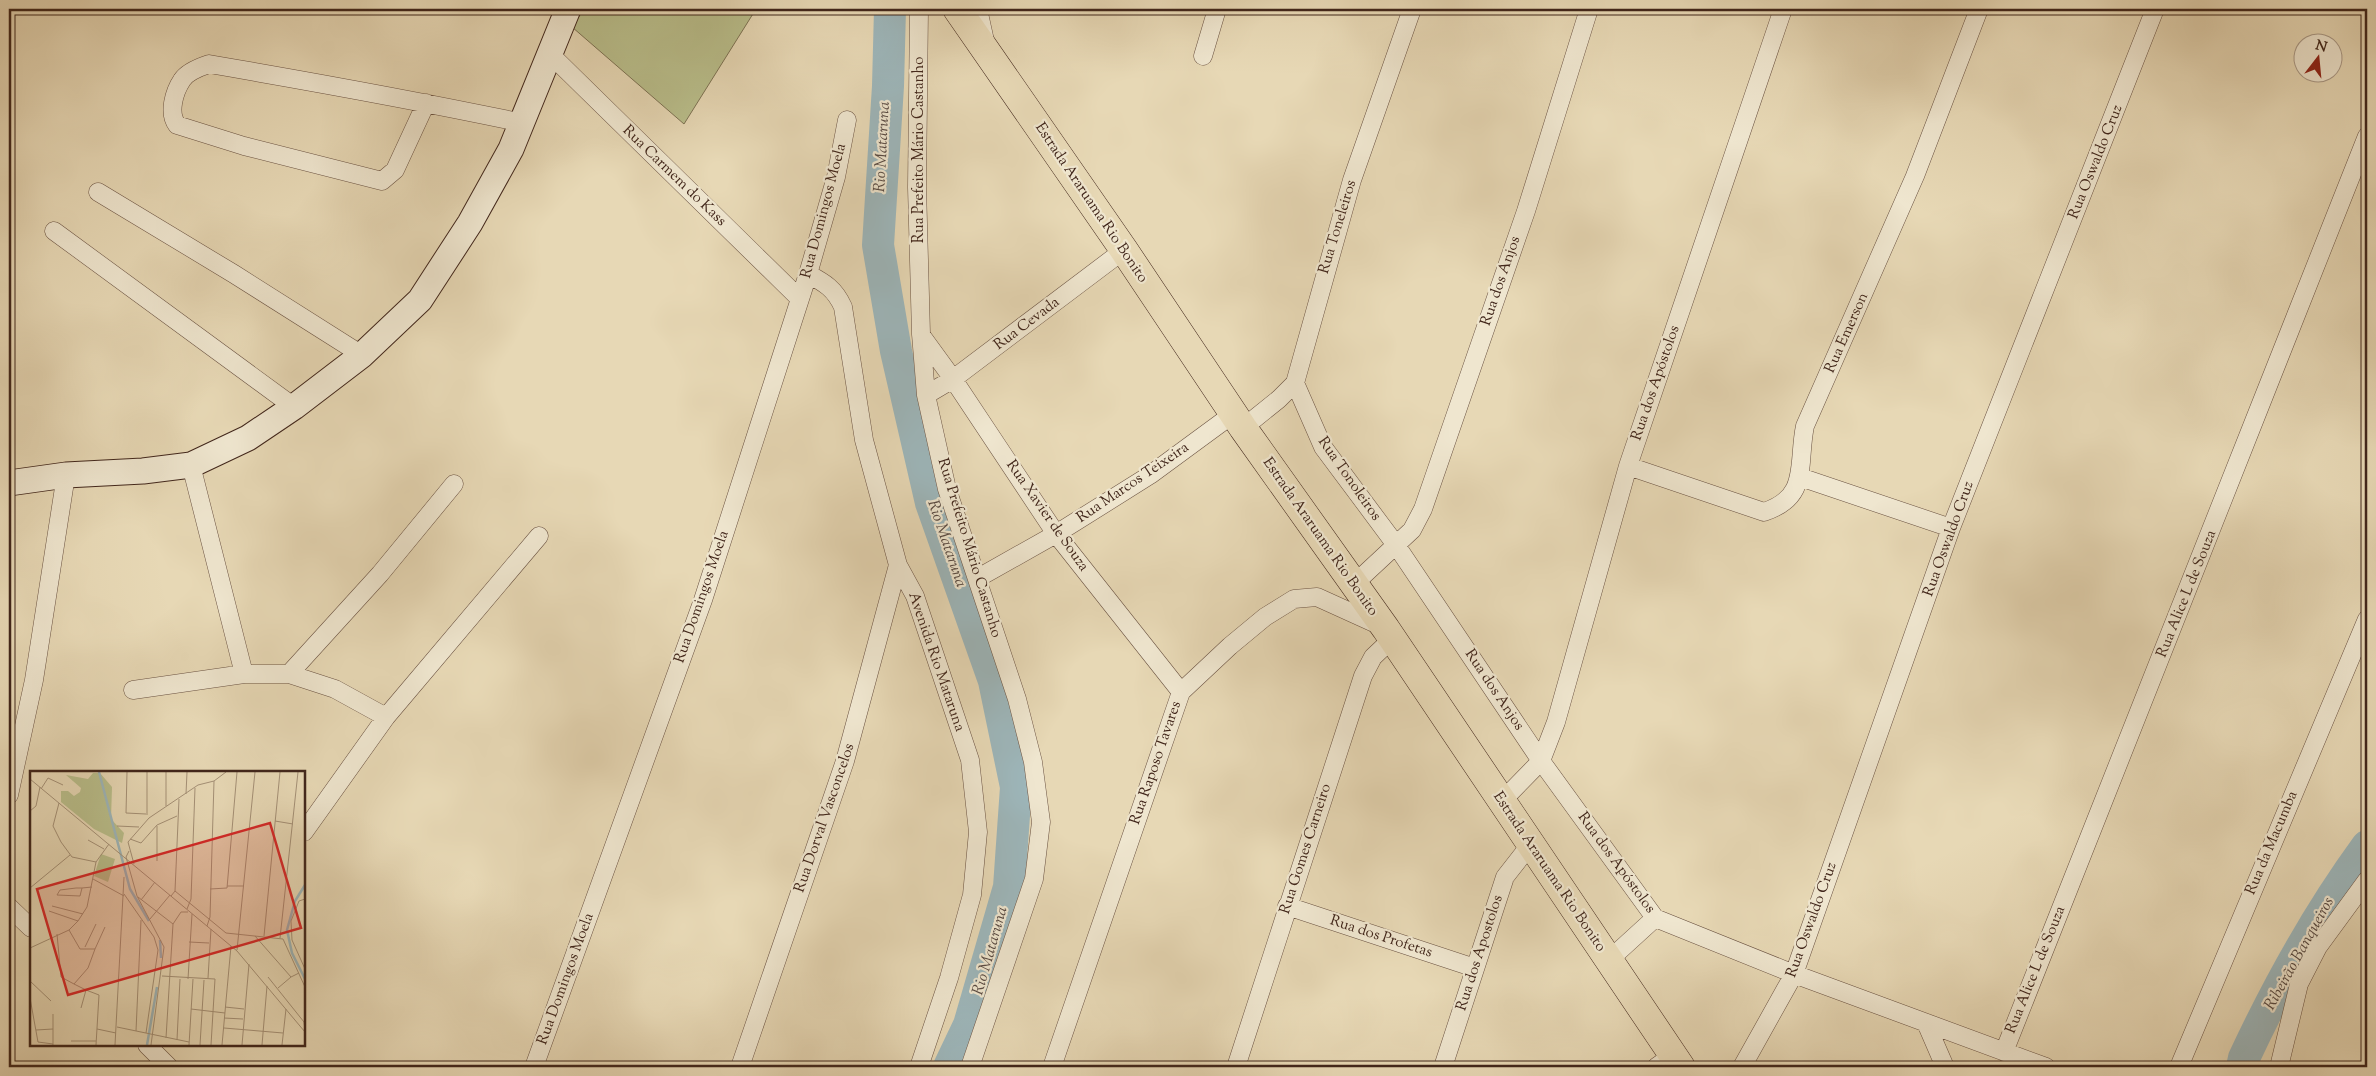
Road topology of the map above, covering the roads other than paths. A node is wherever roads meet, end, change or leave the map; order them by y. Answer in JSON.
{"nodes":[{"id":1,"x":568,"y":9,"type":"edge"},
{"id":2,"x":958,"y":9,"type":"edge"},
{"id":3,"x":978,"y":9,"type":"edge"},
{"id":4,"x":1217,"y":9,"type":"edge"},
{"id":5,"x":1412,"y":9,"type":"edge"},
{"id":6,"x":1589,"y":9,"type":"edge"},
{"id":7,"x":1783,"y":9,"type":"edge"},
{"id":8,"x":1979,"y":9,"type":"edge"},
{"id":9,"x":2155,"y":9,"type":"edge"},
{"id":10,"x":919,"y":12,"type":"edge"},
{"id":11,"x":549,"y":54,"type":"junction"},
{"id":12,"x":988,"y":54,"type":"junction"},
{"id":13,"x":1204,"y":56,"type":"dead end"},
{"id":14,"x":426,"y":103,"type":"junction"},
{"id":15,"x":847,"y":120,"type":"dead end"},
{"id":16,"x":523,"y":123,"type":"junction"},
{"id":17,"x":2367,"y":136,"type":"edge"},
{"id":18,"x":98,"y":192,"type":"dead end"},
{"id":19,"x":54,"y":231,"type":"dead end"},
{"id":20,"x":1124,"y":250,"type":"junction"},
{"id":21,"x":808,"y":274,"type":"junction"},
{"id":22,"x":799,"y":298,"type":"junction"},
{"id":23,"x":921,"y":334,"type":"junction"},
{"id":24,"x":362,"y":355,"type":"junction"},
{"id":25,"x":953,"y":379,"type":"junction"},
{"id":26,"x":1295,"y":383,"type":"junction"},
{"id":27,"x":926,"y":395,"type":"junction"},
{"id":28,"x":294,"y":408,"type":"junction"},
{"id":29,"x":1238,"y":421,"type":"junction"},
{"id":30,"x":191,"y":465,"type":"junction"},
{"id":31,"x":1628,"y":466,"type":"junction"},
{"id":32,"x":66,"y":475,"type":"junction"},
{"id":33,"x":1800,"y":477,"type":"junction"},
{"id":34,"x":9,"y":482,"type":"edge"},
{"id":35,"x":454,"y":484,"type":"dead end"},
{"id":36,"x":1951,"y":528,"type":"junction"},
{"id":37,"x":1056,"y":534,"type":"junction"},
{"id":38,"x":539,"y":536,"type":"dead end"},
{"id":39,"x":1396,"y":545,"type":"junction"},
{"id":40,"x":898,"y":564,"type":"junction"},
{"id":41,"x":978,"y":578,"type":"junction"},
{"id":42,"x":1354,"y":584,"type":"junction"},
{"id":43,"x":2367,"y":619,"type":"edge"},
{"id":44,"x":1389,"y":634,"type":"junction"},
{"id":45,"x":244,"y":674,"type":"junction"},
{"id":46,"x":289,"y":674,"type":"junction"},
{"id":47,"x":133,"y":690,"type":"dead end"},
{"id":48,"x":1180,"y":692,"type":"junction"},
{"id":49,"x":386,"y":717,"type":"junction"},
{"id":50,"x":1541,"y":761,"type":"junction"},
{"id":51,"x":9,"y":795,"type":"edge"},
{"id":52,"x":1501,"y":802,"type":"junction"},
{"id":53,"x":305,"y":831,"type":"edge"},
{"id":54,"x":1530,"y":845,"type":"junction"},
{"id":55,"x":2367,"y":880,"type":"edge"},
{"id":56,"x":1287,"y":906,"type":"junction"},
{"id":57,"x":9,"y":907,"type":"edge"},
{"id":58,"x":1655,"y":918,"type":"junction"},
{"id":59,"x":30,"y":927,"type":"edge"},
{"id":60,"x":1610,"y":960,"type":"junction"},
{"id":61,"x":1475,"y":968,"type":"junction"},
{"id":62,"x":1794,"y":974,"type":"junction"},
{"id":63,"x":1926,"y":1023,"type":"junction"},
{"id":64,"x":149,"y":1046,"type":"edge"},
{"id":65,"x":2004,"y":1052,"type":"junction"},
{"id":66,"x":1670,"y":1063,"type":"edge"},
{"id":67,"x":169,"y":1067,"type":"edge"},
{"id":68,"x":534,"y":1067,"type":"edge"},
{"id":69,"x":740,"y":1067,"type":"edge"},
{"id":70,"x":919,"y":1067,"type":"edge"},
{"id":71,"x":970,"y":1067,"type":"edge"},
{"id":72,"x":1052,"y":1067,"type":"edge"},
{"id":73,"x":1236,"y":1067,"type":"edge"},
{"id":74,"x":1443,"y":1067,"type":"edge"},
{"id":75,"x":1742,"y":1067,"type":"edge"},
{"id":76,"x":1946,"y":1067,"type":"edge"},
{"id":77,"x":2046,"y":1067,"type":"edge"},
{"id":78,"x":2179,"y":1067,"type":"edge"},
{"id":79,"x":2279,"y":1067,"type":"edge"}],
"edges":[{"from":1,"to":11,"type":"street"},
{"from":2,"to":12,"type":"main road","name":"Estrada Araruama Rio Bonito"},
{"from":3,"to":12,"type":"street"},
{"from":4,"to":13,"type":"street"},
{"from":5,"to":26,"type":"street","name":"Rua Toneleiros"},
{"from":6,"to":39,"type":"street","name":"Rua dos Anjos"},
{"from":7,"to":31,"type":"street","name":"Rua dos Apóstolos"},
{"from":8,"to":33,"type":"street","name":"Rua Emerson"},
{"from":9,"to":36,"type":"street","name":"Rua Oswaldo Cruz"},
{"from":10,"to":23,"type":"street","name":"Rua Prefeito Mário Castanho"},
{"from":11,"to":16,"type":"street"},
{"from":11,"to":22,"type":"street","name":"Rua Carmem do Kass"},
{"from":12,"to":20,"type":"main road","name":"Estrada Araruama Rio Bonito"},
{"from":14,"to":14,"type":"street"},
{"from":14,"to":16,"type":"street"},
{"from":15,"to":21,"type":"street","name":"Rua Domingos Moela"},
{"from":16,"to":24,"type":"street"},
{"from":17,"to":65,"type":"street","name":"Rua Alice L de Souza"},
{"from":18,"to":24,"type":"street"},
{"from":19,"to":28,"type":"street"},
{"from":20,"to":25,"type":"street","name":"Rua Cevada"},
{"from":20,"to":29,"type":"main road","name":"Estrada Araruama Rio Bonito"},
{"from":21,"to":22,"type":"street","name":"Rua Domingos Moela"},
{"from":21,"to":40,"type":"street","name":"Avenida Rio Mataruna"},
{"from":22,"to":68,"type":"street","name":"Rua Domingos Moela"},
{"from":23,"to":25,"type":"street","name":"Rua Xavier de Souza"},
{"from":23,"to":27,"type":"street","name":"Rua Prefeito Mário Castanho"},
{"from":24,"to":28,"type":"street"},
{"from":25,"to":27,"type":"street","name":"Rua Cevada"},
{"from":25,"to":37,"type":"street","name":"Rua Xavier de Souza"},
{"from":26,"to":29,"type":"street","name":"Rua Toneleiros"},
{"from":26,"to":39,"type":"street","name":"Rua Tonoleiros"},
{"from":27,"to":41,"type":"street","name":"Rua Prefeito Mário Castanho"},
{"from":28,"to":30,"type":"street"},
{"from":29,"to":37,"type":"street","name":"Rua Marcos Teixeira"},
{"from":29,"to":42,"type":"main road","name":"Estrada Araruama Rio Bonito"},
{"from":30,"to":32,"type":"street"},
{"from":30,"to":45,"type":"street"},
{"from":31,"to":33,"type":"street","name":"Rua Emerson"},
{"from":31,"to":50,"type":"street","name":"Rua dos Apóstolos"},
{"from":32,"to":34,"type":"street"},
{"from":32,"to":51,"type":"street"},
{"from":33,"to":36,"type":"street"},
{"from":35,"to":46,"type":"street"},
{"from":36,"to":62,"type":"street","name":"Rua Oswaldo Cruz"},
{"from":37,"to":41,"type":"street","name":"Rua Marcos Teixeira"},
{"from":37,"to":48,"type":"street","name":"Rua Xavier de Souza"},
{"from":38,"to":49,"type":"street"},
{"from":39,"to":42,"type":"street","name":"Rua dos Anjos"},
{"from":39,"to":50,"type":"street","name":"Rua dos Anjos"},
{"from":40,"to":69,"type":"street","name":"Rua Dorval Vasconcelos"},
{"from":40,"to":70,"type":"street","name":"Avenida Rio Mataruna"},
{"from":41,"to":71,"type":"street","name":"Rua Prefeito Mário Castanho"},
{"from":42,"to":44,"type":"main road","name":"Estrada Araruama Rio Bonito"},
{"from":43,"to":78,"type":"street","name":"Rua da Macumba"},
{"from":44,"to":48,"type":"street","name":"Rua Raposo Tavares"},
{"from":44,"to":52,"type":"main road","name":"Estrada Araruama Rio Bonito"},
{"from":44,"to":56,"type":"street","name":"Rua Gomes Carneiro"},
{"from":45,"to":46,"type":"street"},
{"from":45,"to":47,"type":"street"},
{"from":46,"to":49,"type":"street"},
{"from":48,"to":72,"type":"street","name":"Rua Raposo Tavares"},
{"from":49,"to":53,"type":"street"},
{"from":50,"to":52,"type":"street","name":"Rua dos Apóstolos"},
{"from":50,"to":58,"type":"street","name":"Rua dos Apóstolos"},
{"from":52,"to":54,"type":"main road","name":"Estrada Araruama Rio Bonito"},
{"from":54,"to":60,"type":"main road","name":"Estrada Araruama Rio Bonito"},
{"from":54,"to":61,"type":"street","name":"Rua dos Apostolos"},
{"from":55,"to":79,"type":"street"},
{"from":56,"to":61,"type":"street","name":"Rua dos Profetas"},
{"from":56,"to":73,"type":"street","name":"Rua Gomes Carneiro"},
{"from":57,"to":59,"type":"street"},
{"from":58,"to":60,"type":"street"},
{"from":58,"to":62,"type":"street","name":"Rua dos Apóstolos"},
{"from":60,"to":66,"type":"main road","name":"Estrada Araruama Rio Bonito"},
{"from":61,"to":74,"type":"street","name":"Rua dos Apostolos"},
{"from":62,"to":63,"type":"street","name":"Rua dos Apóstolos"},
{"from":62,"to":75,"type":"street","name":"Rua Oswaldo Cruz"},
{"from":63,"to":65,"type":"street","name":"Rua dos Apóstolos"},
{"from":63,"to":76,"type":"street"},
{"from":64,"to":67,"type":"street"},
{"from":65,"to":77,"type":"street","name":"Rua dos Apóstolos"}]}
